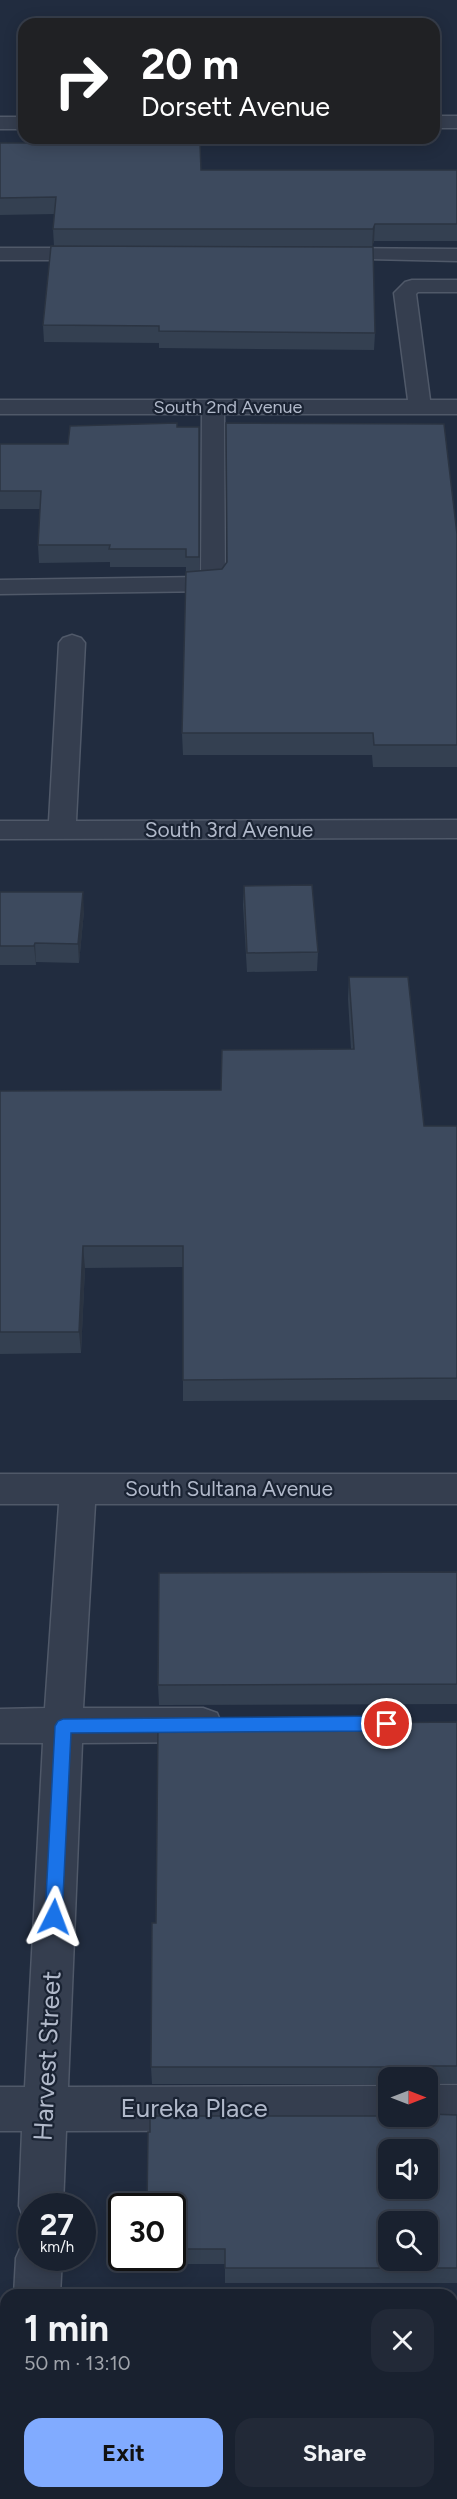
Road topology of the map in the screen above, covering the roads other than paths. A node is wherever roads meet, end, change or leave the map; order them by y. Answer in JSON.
{"nodes":[{"id":1,"x":457,"y":122,"type":"edge"},
{"id":2,"x":0,"y":123,"type":"edge"},
{"id":3,"x":18,"y":123,"type":"edge"},
{"id":4,"x":440,"y":123,"type":"edge"},
{"id":5,"x":0,"y":254,"type":"edge"},
{"id":6,"x":117,"y":254,"type":"edge"},
{"id":7,"x":305,"y":254,"type":"edge"},
{"id":8,"x":457,"y":255,"type":"edge"},
{"id":9,"x":457,"y":286,"type":"edge"},
{"id":10,"x":0,"y":407,"type":"edge"},
{"id":11,"x":213,"y":407,"type":"junction"},
{"id":12,"x":420,"y":407,"type":"junction"},
{"id":13,"x":457,"y":407,"type":"edge"},
{"id":14,"x":0,"y":587,"type":"edge"},
{"id":15,"x":72,"y":643,"type":"dead end"},
{"id":16,"x":457,"y":829,"type":"edge"},
{"id":17,"x":0,"y":830,"type":"edge"},
{"id":18,"x":62,"y":830,"type":"junction"},
{"id":19,"x":0,"y":1489,"type":"edge"},
{"id":20,"x":78,"y":1489,"type":"junction"},
{"id":21,"x":457,"y":1489,"type":"edge"},
{"id":22,"x":242,"y":1725,"type":"edge"},
{"id":23,"x":0,"y":1726,"type":"edge"},
{"id":24,"x":63,"y":1726,"type":"junction"},
{"id":25,"x":457,"y":2107,"type":"edge"},
{"id":26,"x":378,"y":2108,"type":"edge"},
{"id":27,"x":438,"y":2108,"type":"edge"},
{"id":28,"x":0,"y":2109,"type":"edge"},
{"id":29,"x":44,"y":2109,"type":"junction"},
{"id":30,"x":41,"y":2193,"type":"edge"},
{"id":31,"x":38,"y":2271,"type":"edge"},
{"id":32,"x":37,"y":2289,"type":"edge"}],
"edges":[{"from":1,"to":4,"type":"street"},
{"from":2,"to":3,"type":"street"},
{"from":5,"to":6,"type":"street"},
{"from":7,"to":8,"type":"street"},
{"from":9,"to":12,"type":"street"},
{"from":10,"to":11,"type":"street","name":"South 2nd Avenue"},
{"from":11,"to":12,"type":"street","name":"South 2nd Avenue"},
{"from":11,"to":14,"type":"street"},
{"from":12,"to":13,"type":"street","name":"South 2nd Avenue"},
{"from":15,"to":18,"type":"street"},
{"from":16,"to":18,"type":"street","name":"South 3rd Avenue"},
{"from":17,"to":18,"type":"street","name":"South 3rd Avenue"},
{"from":19,"to":20,"type":"street","name":"South Sultana Avenue"},
{"from":20,"to":21,"type":"street","name":"South Sultana Avenue"},
{"from":20,"to":24,"type":"street","name":"Harvest Street"},
{"from":22,"to":24,"type":"street"},
{"from":23,"to":24,"type":"street"},
{"from":24,"to":29,"type":"street","name":"Harvest Street"},
{"from":25,"to":27,"type":"street"},
{"from":26,"to":29,"type":"street","name":"Eureka Place"},
{"from":28,"to":29,"type":"street","name":"Eureka Place"},
{"from":29,"to":30,"type":"street","name":"Harvest Street"},
{"from":31,"to":32,"type":"street"}]}
